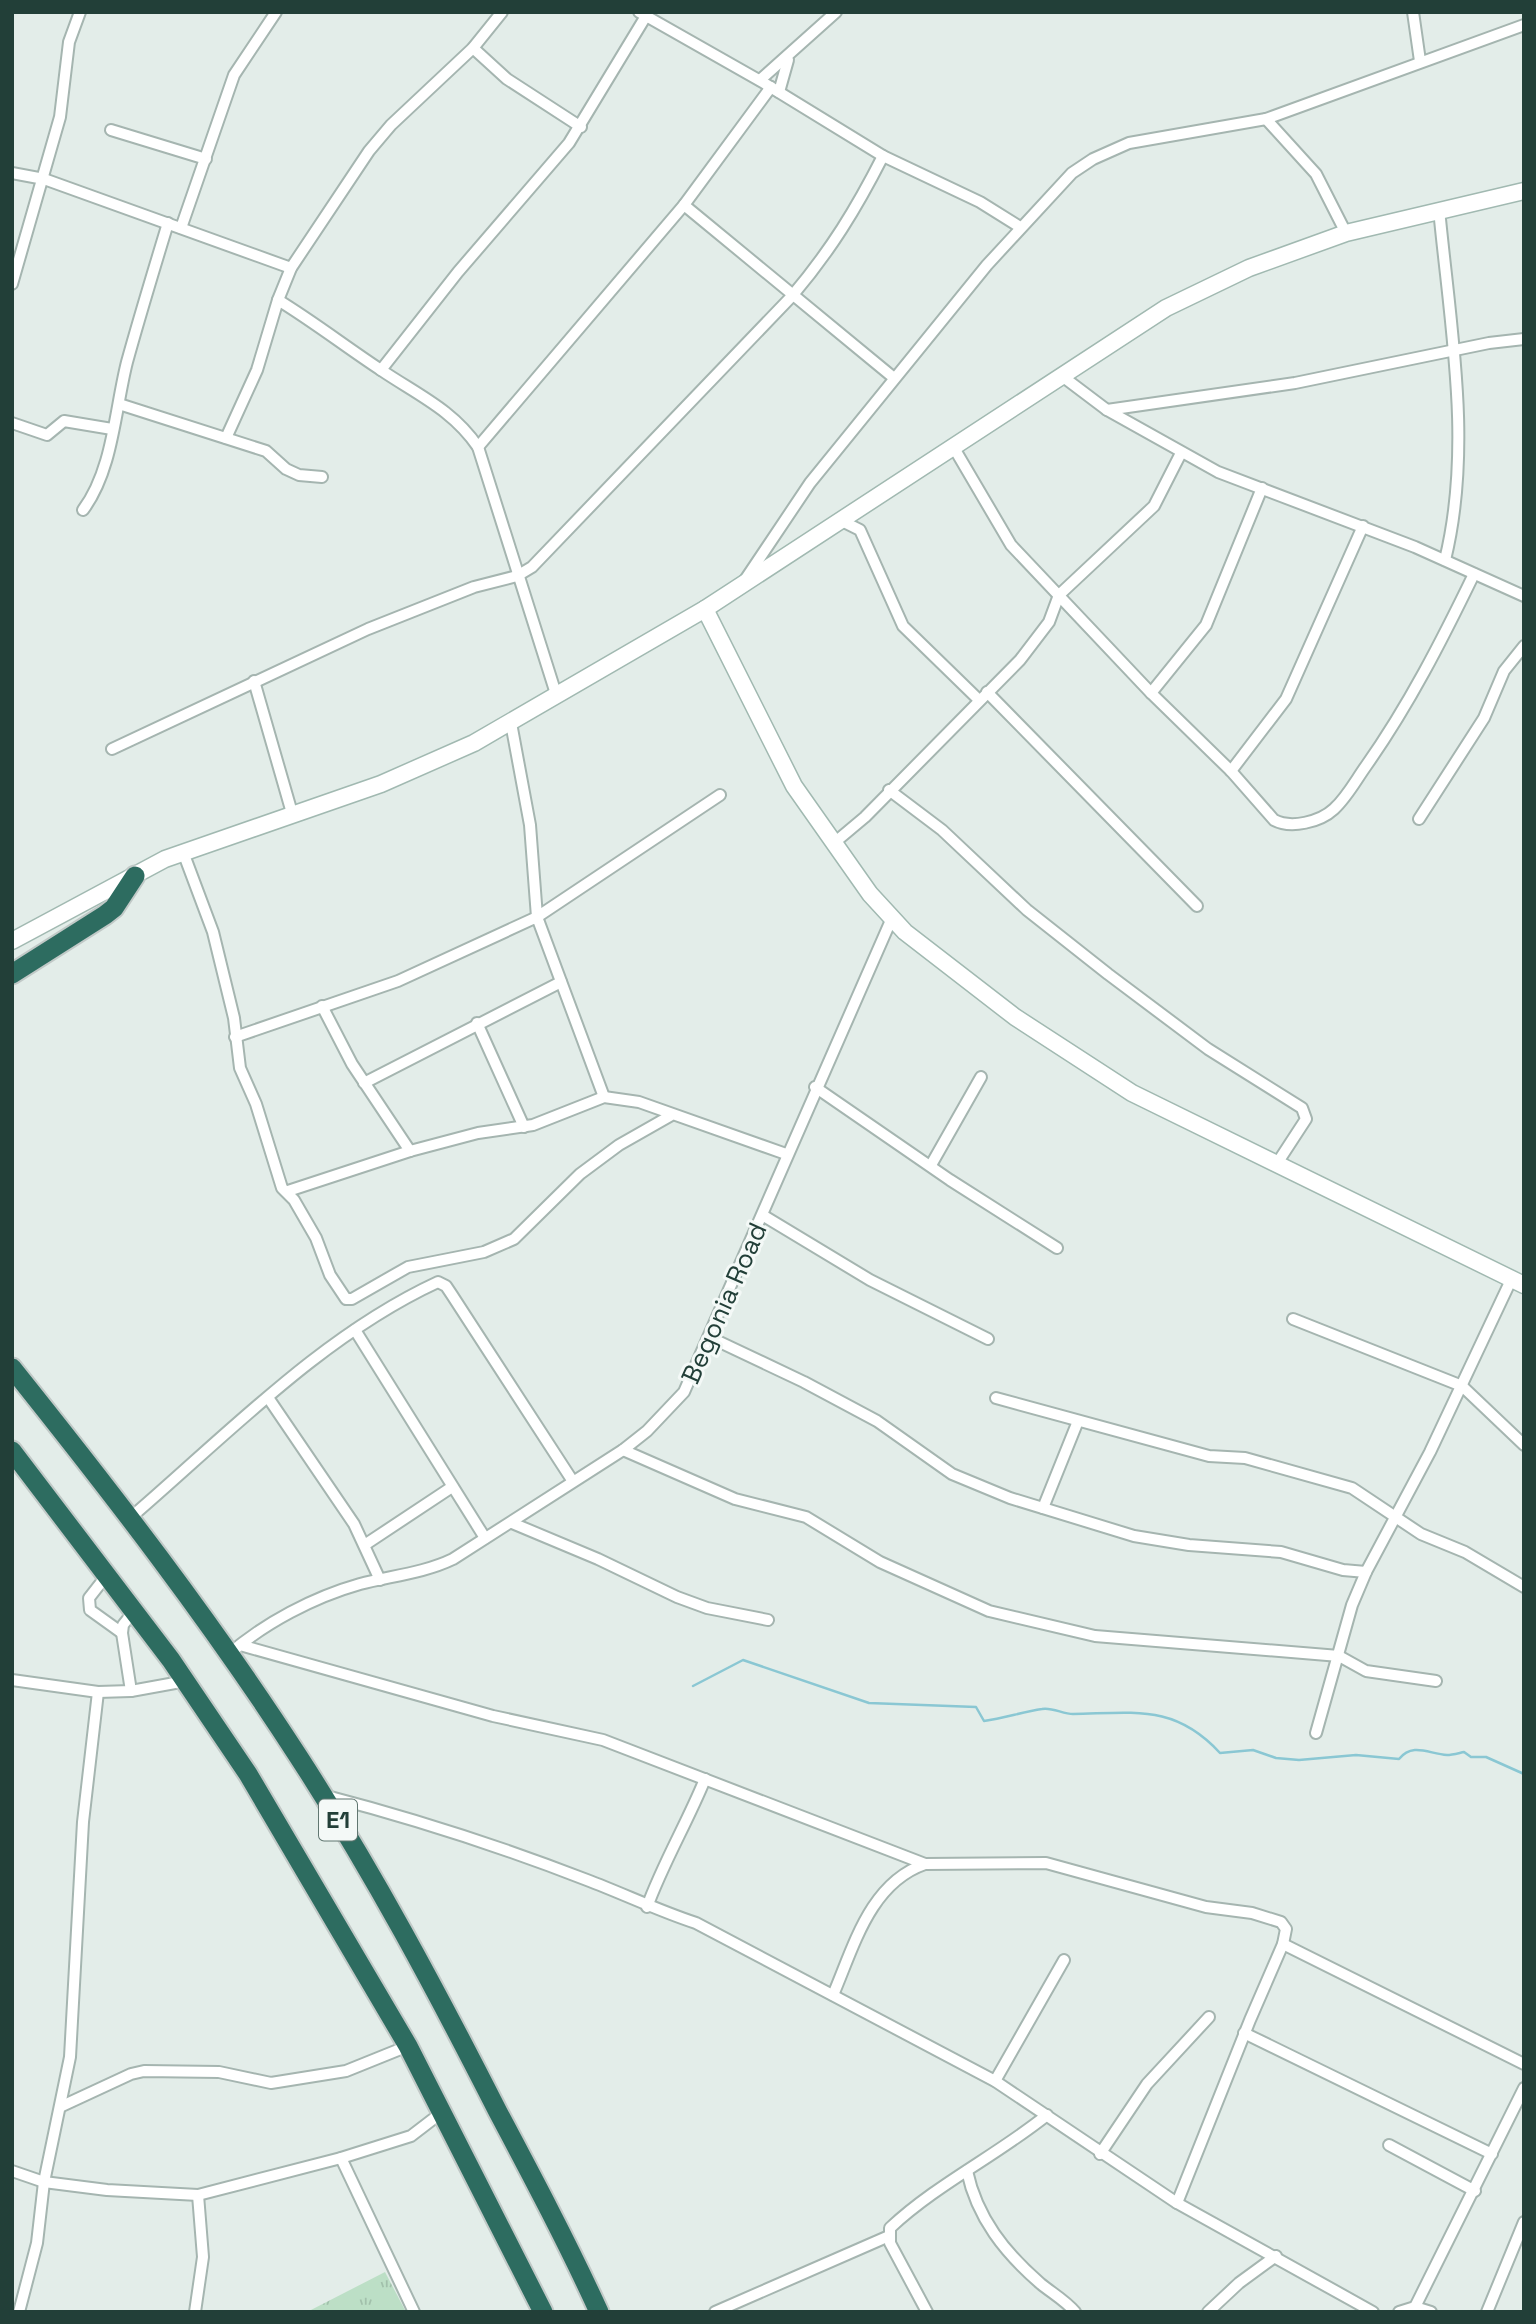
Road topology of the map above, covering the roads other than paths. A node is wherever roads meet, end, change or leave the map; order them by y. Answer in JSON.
{"nodes":[{"id":1,"x":80,"y":12,"type":"edge"},
{"id":2,"x":276,"y":12,"type":"edge"},
{"id":3,"x":502,"y":12,"type":"edge"},
{"id":4,"x":836,"y":12,"type":"edge"},
{"id":5,"x":1413,"y":12,"type":"edge"},
{"id":6,"x":643,"y":14,"type":"edge"},
{"id":7,"x":1524,"y":25,"type":"edge"},
{"id":8,"x":473,"y":48,"type":"junction"},
{"id":9,"x":789,"y":57,"type":"junction"},
{"id":10,"x":1420,"y":61,"type":"junction"},
{"id":11,"x":760,"y":80,"type":"junction"},
{"id":12,"x":775,"y":90,"type":"junction"},
{"id":13,"x":1266,"y":119,"type":"junction"},
{"id":14,"x":581,"y":127,"type":"junction"},
{"id":15,"x":111,"y":130,"type":"dead end"},
{"id":16,"x":883,"y":156,"type":"junction"},
{"id":17,"x":206,"y":159,"type":"junction"},
{"id":18,"x":12,"y":173,"type":"edge"},
{"id":19,"x":44,"y":179,"type":"junction"},
{"id":20,"x":1524,"y":191,"type":"edge"},
{"id":21,"x":684,"y":205,"type":"junction"},
{"id":22,"x":1439,"y":209,"type":"junction"},
{"id":23,"x":168,"y":223,"type":"junction"},
{"id":24,"x":1020,"y":227,"type":"junction"},
{"id":25,"x":181,"y":228,"type":"junction"},
{"id":26,"x":1346,"y":233,"type":"junction"},
{"id":27,"x":291,"y":268,"type":"junction"},
{"id":28,"x":12,"y":284,"type":"edge"},
{"id":29,"x":792,"y":296,"type":"junction"},
{"id":30,"x":278,"y":300,"type":"junction"},
{"id":31,"x":1524,"y":339,"type":"edge"},
{"id":32,"x":1452,"y":351,"type":"junction"},
{"id":33,"x":381,"y":370,"type":"junction"},
{"id":34,"x":1062,"y":376,"type":"junction"},
{"id":35,"x":894,"y":378,"type":"junction"},
{"id":36,"x":119,"y":404,"type":"junction"},
{"id":37,"x":1107,"y":410,"type":"junction"},
{"id":38,"x":12,"y":423,"type":"edge"},
{"id":39,"x":112,"y":429,"type":"junction"},
{"id":40,"x":226,"y":438,"type":"junction"},
{"id":41,"x":478,"y":447,"type":"junction"},
{"id":42,"x":954,"y":448,"type":"junction"},
{"id":43,"x":1181,"y":453,"type":"junction"},
{"id":44,"x":322,"y":477,"type":"dead end"},
{"id":45,"x":1262,"y":488,"type":"junction"},
{"id":46,"x":83,"y":509,"type":"dead end"},
{"id":47,"x":842,"y":521,"type":"junction"},
{"id":48,"x":1363,"y":526,"type":"junction"},
{"id":49,"x":1445,"y":560,"type":"junction"},
{"id":50,"x":1474,"y":574,"type":"junction"},
{"id":51,"x":517,"y":576,"type":"junction"},
{"id":52,"x":741,"y":585,"type":"junction"},
{"id":53,"x":1059,"y":596,"type":"junction"},
{"id":54,"x":1524,"y":596,"type":"edge"},
{"id":55,"x":705,"y":608,"type":"junction"},
{"id":56,"x":1524,"y":646,"type":"edge"},
{"id":57,"x":254,"y":681,"type":"junction"},
{"id":58,"x":1151,"y":693,"type":"junction"},
{"id":59,"x":558,"y":696,"type":"junction"},
{"id":60,"x":983,"y":696,"type":"junction"},
{"id":61,"x":511,"y":723,"type":"junction"},
{"id":62,"x":112,"y":749,"type":"dead end"},
{"id":63,"x":1231,"y":771,"type":"junction"},
{"id":64,"x":889,"y":790,"type":"junction"},
{"id":65,"x":720,"y":795,"type":"dead end"},
{"id":66,"x":292,"y":813,"type":"junction"},
{"id":67,"x":1419,"y":819,"type":"dead end"},
{"id":68,"x":834,"y":842,"type":"junction"},
{"id":69,"x":183,"y":852,"type":"junction"},
{"id":70,"x":135,"y":876,"type":"junction"},
{"id":71,"x":1197,"y":906,"type":"dead end"},
{"id":72,"x":537,"y":917,"type":"junction"},
{"id":73,"x":892,"y":918,"type":"junction"},
{"id":74,"x":12,"y":940,"type":"edge"},
{"id":75,"x":12,"y":974,"type":"edge"},
{"id":76,"x":561,"y":982,"type":"junction"},
{"id":77,"x":322,"y":1006,"type":"junction"},
{"id":78,"x":477,"y":1023,"type":"junction"},
{"id":79,"x":235,"y":1037,"type":"junction"},
{"id":80,"x":982,"y":1077,"type":"dead end"},
{"id":81,"x":364,"y":1083,"type":"junction"},
{"id":82,"x":815,"y":1087,"type":"junction"},
{"id":83,"x":604,"y":1097,"type":"junction"},
{"id":84,"x":670,"y":1116,"type":"junction"},
{"id":85,"x":524,"y":1127,"type":"junction"},
{"id":86,"x":410,"y":1151,"type":"junction"},
{"id":87,"x":786,"y":1154,"type":"junction"},
{"id":88,"x":930,"y":1165,"type":"junction"},
{"id":89,"x":1276,"y":1165,"type":"junction"},
{"id":90,"x":288,"y":1191,"type":"junction"},
{"id":91,"x":764,"y":1216,"type":"junction"},
{"id":92,"x":1058,"y":1248,"type":"dead end"},
{"id":93,"x":1518,"y":1282,"type":"edge"},
{"id":94,"x":1293,"y":1319,"type":"dead end"},
{"id":95,"x":355,"y":1330,"type":"junction"},
{"id":96,"x":709,"y":1338,"type":"junction"},
{"id":97,"x":988,"y":1339,"type":"dead end"},
{"id":98,"x":12,"y":1368,"type":"edge"},
{"id":99,"x":1462,"y":1386,"type":"junction"},
{"id":100,"x":269,"y":1398,"type":"junction"},
{"id":101,"x":996,"y":1398,"type":"dead end"},
{"id":102,"x":1078,"y":1421,"type":"junction"},
{"id":103,"x":1524,"y":1445,"type":"edge"},
{"id":104,"x":623,"y":1450,"type":"junction"},
{"id":105,"x":12,"y":1451,"type":"edge"},
{"id":106,"x":572,"y":1480,"type":"junction"},
{"id":107,"x":452,"y":1487,"type":"junction"},
{"id":108,"x":1043,"y":1508,"type":"junction"},
{"id":109,"x":1397,"y":1518,"type":"junction"},
{"id":110,"x":129,"y":1519,"type":"junction"},
{"id":111,"x":512,"y":1523,"type":"junction"},
{"id":112,"x":485,"y":1538,"type":"junction"},
{"id":113,"x":366,"y":1545,"type":"junction"},
{"id":114,"x":1366,"y":1573,"type":"junction"},
{"id":115,"x":107,"y":1575,"type":"junction"},
{"id":116,"x":380,"y":1580,"type":"junction"},
{"id":117,"x":1524,"y":1587,"type":"edge"},
{"id":118,"x":134,"y":1611,"type":"junction"},
{"id":119,"x":768,"y":1620,"type":"dead end"},
{"id":120,"x":122,"y":1633,"type":"junction"},
{"id":121,"x":234,"y":1650,"type":"junction"},
{"id":122,"x":1339,"y":1656,"type":"junction"},
{"id":123,"x":12,"y":1680,"type":"edge"},
{"id":124,"x":186,"y":1681,"type":"junction"},
{"id":125,"x":1436,"y":1681,"type":"dead end"},
{"id":126,"x":98,"y":1692,"type":"junction"},
{"id":127,"x":131,"y":1692,"type":"junction"},
{"id":128,"x":1316,"y":1733,"type":"dead end"},
{"id":129,"x":705,"y":1779,"type":"junction"},
{"id":130,"x":323,"y":1795,"type":"junction"},
{"id":131,"x":925,"y":1864,"type":"junction"},
{"id":132,"x":648,"y":1907,"type":"junction"},
{"id":133,"x":1283,"y":1944,"type":"junction"},
{"id":134,"x":1064,"y":1960,"type":"dead end"},
{"id":135,"x":833,"y":1995,"type":"junction"},
{"id":136,"x":1209,"y":2017,"type":"dead end"},
{"id":137,"x":1244,"y":2033,"type":"junction"},
{"id":138,"x":408,"y":2046,"type":"junction"},
{"id":139,"x":1524,"y":2064,"type":"edge"},
{"id":140,"x":995,"y":2081,"type":"junction"},
{"id":141,"x":1524,"y":2088,"type":"edge"},
{"id":142,"x":62,"y":2106,"type":"junction"},
{"id":143,"x":441,"y":2113,"type":"junction"},
{"id":144,"x":1046,"y":2115,"type":"junction"},
{"id":145,"x":1389,"y":2145,"type":"dead end"},
{"id":146,"x":1100,"y":2154,"type":"junction"},
{"id":147,"x":1492,"y":2154,"type":"junction"},
{"id":148,"x":341,"y":2158,"type":"junction"},
{"id":149,"x":12,"y":2171,"type":"edge"},
{"id":150,"x":967,"y":2171,"type":"junction"},
{"id":151,"x":44,"y":2182,"type":"junction"},
{"id":152,"x":1475,"y":2191,"type":"junction"},
{"id":153,"x":198,"y":2195,"type":"junction"},
{"id":154,"x":1177,"y":2203,"type":"junction"},
{"id":155,"x":1524,"y":2222,"type":"edge"},
{"id":156,"x":889,"y":2236,"type":"junction"},
{"id":157,"x":1276,"y":2256,"type":"junction"},
{"id":158,"x":1415,"y":2307,"type":"junction"},
{"id":159,"x":19,"y":2312,"type":"edge"},
{"id":160,"x":195,"y":2312,"type":"edge"},
{"id":161,"x":414,"y":2312,"type":"edge"},
{"id":162,"x":544,"y":2312,"type":"edge"},
{"id":163,"x":599,"y":2312,"type":"edge"},
{"id":164,"x":715,"y":2312,"type":"edge"},
{"id":165,"x":926,"y":2312,"type":"edge"},
{"id":166,"x":1075,"y":2312,"type":"edge"},
{"id":167,"x":1208,"y":2312,"type":"edge"},
{"id":168,"x":1373,"y":2312,"type":"edge"},
{"id":169,"x":1399,"y":2312,"type":"edge"},
{"id":170,"x":1431,"y":2312,"type":"edge"},
{"id":171,"x":1486,"y":2312,"type":"edge"}],
"edges":[{"from":1,"to":19,"type":"street"},
{"from":2,"to":17,"type":"street"},
{"from":3,"to":8,"type":"street"},
{"from":4,"to":9,"type":"street"},
{"from":5,"to":10,"type":"street"},
{"from":6,"to":11,"type":"street"},
{"from":6,"to":14,"type":"street"},
{"from":7,"to":10,"type":"street"},
{"from":8,"to":14,"type":"street"},
{"from":8,"to":27,"type":"street"},
{"from":9,"to":11,"type":"street"},
{"from":9,"to":12,"type":"street"},
{"from":10,"to":13,"type":"street"},
{"from":11,"to":12,"type":"street"},
{"from":12,"to":16,"type":"street"},
{"from":12,"to":21,"type":"street"},
{"from":13,"to":24,"type":"street"},
{"from":13,"to":26,"type":"street"},
{"from":14,"to":33,"type":"street"},
{"from":15,"to":17,"type":"street"},
{"from":16,"to":24,"type":"street"},
{"from":16,"to":29,"type":"street"},
{"from":17,"to":25,"type":"street"},
{"from":18,"to":19,"type":"street"},
{"from":19,"to":23,"type":"street"},
{"from":19,"to":28,"type":"street"},
{"from":20,"to":22,"type":"main road"},
{"from":21,"to":29,"type":"street"},
{"from":21,"to":41,"type":"street"},
{"from":22,"to":26,"type":"main road"},
{"from":22,"to":32,"type":"street"},
{"from":23,"to":25,"type":"street"},
{"from":23,"to":36,"type":"street"},
{"from":24,"to":35,"type":"street"},
{"from":25,"to":27,"type":"street"},
{"from":26,"to":34,"type":"main road"},
{"from":27,"to":30,"type":"street"},
{"from":29,"to":35,"type":"street"},
{"from":29,"to":51,"type":"street"},
{"from":30,"to":33,"type":"street"},
{"from":30,"to":40,"type":"street"},
{"from":31,"to":32,"type":"street"},
{"from":32,"to":37,"type":"street"},
{"from":32,"to":49,"type":"street"},
{"from":33,"to":41,"type":"street"},
{"from":34,"to":37,"type":"street"},
{"from":34,"to":42,"type":"main road"},
{"from":35,"to":52,"type":"street"},
{"from":36,"to":39,"type":"street"},
{"from":36,"to":40,"type":"street"},
{"from":37,"to":43,"type":"street"},
{"from":38,"to":39,"type":"street"},
{"from":39,"to":46,"type":"street"},
{"from":40,"to":44,"type":"street"},
{"from":41,"to":51,"type":"street"},
{"from":42,"to":47,"type":"main road"},
{"from":42,"to":53,"type":"street"},
{"from":43,"to":45,"type":"street"},
{"from":43,"to":53,"type":"street"},
{"from":45,"to":48,"type":"street"},
{"from":45,"to":58,"type":"street"},
{"from":47,"to":52,"type":"main road"},
{"from":47,"to":60,"type":"street"},
{"from":48,"to":49,"type":"street"},
{"from":48,"to":63,"type":"street"},
{"from":49,"to":50,"type":"street"},
{"from":50,"to":54,"type":"street"},
{"from":50,"to":63,"type":"street"},
{"from":51,"to":57,"type":"street"},
{"from":51,"to":59,"type":"street"},
{"from":52,"to":55,"type":"main road"},
{"from":53,"to":58,"type":"street"},
{"from":53,"to":60,"type":"street"},
{"from":55,"to":59,"type":"main road"},
{"from":55,"to":68,"type":"main road"},
{"from":56,"to":67,"type":"street"},
{"from":57,"to":62,"type":"street"},
{"from":57,"to":66,"type":"street"},
{"from":58,"to":63,"type":"street"},
{"from":59,"to":61,"type":"main road"},
{"from":60,"to":64,"type":"street"},
{"from":60,"to":71,"type":"street"},
{"from":61,"to":66,"type":"main road"},
{"from":61,"to":72,"type":"street"},
{"from":64,"to":68,"type":"street"},
{"from":64,"to":89,"type":"street"},
{"from":65,"to":72,"type":"street"},
{"from":66,"to":69,"type":"main road"},
{"from":68,"to":73,"type":"main road"},
{"from":69,"to":70,"type":"main road"},
{"from":69,"to":79,"type":"street"},
{"from":70,"to":74,"type":"main road"},
{"from":70,"to":75,"type":"highway"},
{"from":72,"to":76,"type":"street"},
{"from":72,"to":77,"type":"street"},
{"from":73,"to":82,"type":"street","name":"Begonia Road"},
{"from":73,"to":89,"type":"main road"},
{"from":76,"to":78,"type":"street"},
{"from":76,"to":83,"type":"street"},
{"from":77,"to":79,"type":"street"},
{"from":77,"to":81,"type":"street"},
{"from":78,"to":81,"type":"street"},
{"from":78,"to":85,"type":"street"},
{"from":79,"to":90,"type":"street"},
{"from":80,"to":88,"type":"street"},
{"from":81,"to":86,"type":"street"},
{"from":82,"to":87,"type":"street","name":"Begonia Road"},
{"from":82,"to":88,"type":"street"},
{"from":83,"to":84,"type":"street"},
{"from":83,"to":85,"type":"street"},
{"from":84,"to":87,"type":"street"},
{"from":84,"to":90,"type":"street"},
{"from":85,"to":86,"type":"street"},
{"from":86,"to":90,"type":"street"},
{"from":87,"to":91,"type":"street","name":"Begonia Road"},
{"from":88,"to":92,"type":"street"},
{"from":89,"to":93,"type":"main road"},
{"from":91,"to":96,"type":"street","name":"Begonia Road"},
{"from":91,"to":97,"type":"street"},
{"from":93,"to":99,"type":"street"},
{"from":94,"to":99,"type":"street"},
{"from":95,"to":100,"type":"street"},
{"from":95,"to":106,"type":"street"},
{"from":95,"to":107,"type":"street"},
{"from":96,"to":104,"type":"street","name":"Begonia Road"},
{"from":96,"to":108,"type":"street"},
{"from":98,"to":110,"type":"highway","number":"E1"},
{"from":99,"to":103,"type":"street"},
{"from":99,"to":109,"type":"street"},
{"from":100,"to":110,"type":"street"},
{"from":100,"to":113,"type":"street"},
{"from":101,"to":102,"type":"street"},
{"from":102,"to":108,"type":"street"},
{"from":102,"to":109,"type":"street"},
{"from":104,"to":106,"type":"street","name":"Begonia Road"},
{"from":104,"to":122,"type":"street"},
{"from":105,"to":115,"type":"highway","number":"E1"},
{"from":106,"to":111,"type":"street","name":"Begonia Road"},
{"from":107,"to":112,"type":"street"},
{"from":107,"to":113,"type":"street"},
{"from":108,"to":114,"type":"street"},
{"from":109,"to":114,"type":"street"},
{"from":109,"to":117,"type":"street"},
{"from":110,"to":121,"type":"highway","number":"E1"},
{"from":111,"to":112,"type":"street","name":"Begonia Road"},
{"from":111,"to":119,"type":"street"},
{"from":112,"to":116,"type":"street","name":"Begonia Road"},
{"from":113,"to":116,"type":"street"},
{"from":114,"to":122,"type":"street"},
{"from":115,"to":118,"type":"highway","number":"E1"},
{"from":115,"to":120,"type":"street"},
{"from":116,"to":121,"type":"street","name":"Begonia Road"},
{"from":118,"to":120,"type":"street"},
{"from":118,"to":124,"type":"highway","number":"E1"},
{"from":120,"to":127,"type":"street"},
{"from":121,"to":129,"type":"street"},
{"from":121,"to":130,"type":"highway","number":"E1"},
{"from":122,"to":125,"type":"street"},
{"from":122,"to":128,"type":"street"},
{"from":123,"to":126,"type":"street"},
{"from":124,"to":127,"type":"street"},
{"from":124,"to":138,"type":"highway","number":"E1"},
{"from":126,"to":127,"type":"street"},
{"from":126,"to":142,"type":"street"},
{"from":129,"to":131,"type":"street"},
{"from":129,"to":132,"type":"street"},
{"from":130,"to":132,"type":"street"},
{"from":130,"to":163,"type":"highway","number":"E1"},
{"from":131,"to":133,"type":"street"},
{"from":131,"to":135,"type":"street"},
{"from":132,"to":135,"type":"street"},
{"from":133,"to":137,"type":"street"},
{"from":133,"to":139,"type":"street"},
{"from":134,"to":140,"type":"street"},
{"from":135,"to":140,"type":"street"},
{"from":136,"to":146,"type":"street"},
{"from":137,"to":147,"type":"street"},
{"from":137,"to":154,"type":"street"},
{"from":138,"to":142,"type":"street"},
{"from":138,"to":143,"type":"highway","number":"E1"},
{"from":140,"to":144,"type":"street"},
{"from":141,"to":147,"type":"street"},
{"from":142,"to":151,"type":"street"},
{"from":143,"to":148,"type":"street"},
{"from":143,"to":162,"type":"highway","number":"E1"},
{"from":144,"to":146,"type":"street"},
{"from":144,"to":150,"type":"street"},
{"from":145,"to":152,"type":"street"},
{"from":146,"to":154,"type":"street"},
{"from":147,"to":152,"type":"street"},
{"from":148,"to":153,"type":"street"},
{"from":148,"to":161,"type":"street"},
{"from":149,"to":151,"type":"street"},
{"from":150,"to":156,"type":"street"},
{"from":150,"to":166,"type":"street"},
{"from":151,"to":153,"type":"street"},
{"from":151,"to":159,"type":"street"},
{"from":152,"to":158,"type":"street"},
{"from":153,"to":160,"type":"street"},
{"from":154,"to":157,"type":"street"},
{"from":155,"to":171,"type":"street"},
{"from":156,"to":164,"type":"street"},
{"from":156,"to":165,"type":"street"},
{"from":157,"to":167,"type":"street"},
{"from":157,"to":168,"type":"street"},
{"from":158,"to":169,"type":"street"},
{"from":158,"to":170,"type":"street"}]}
